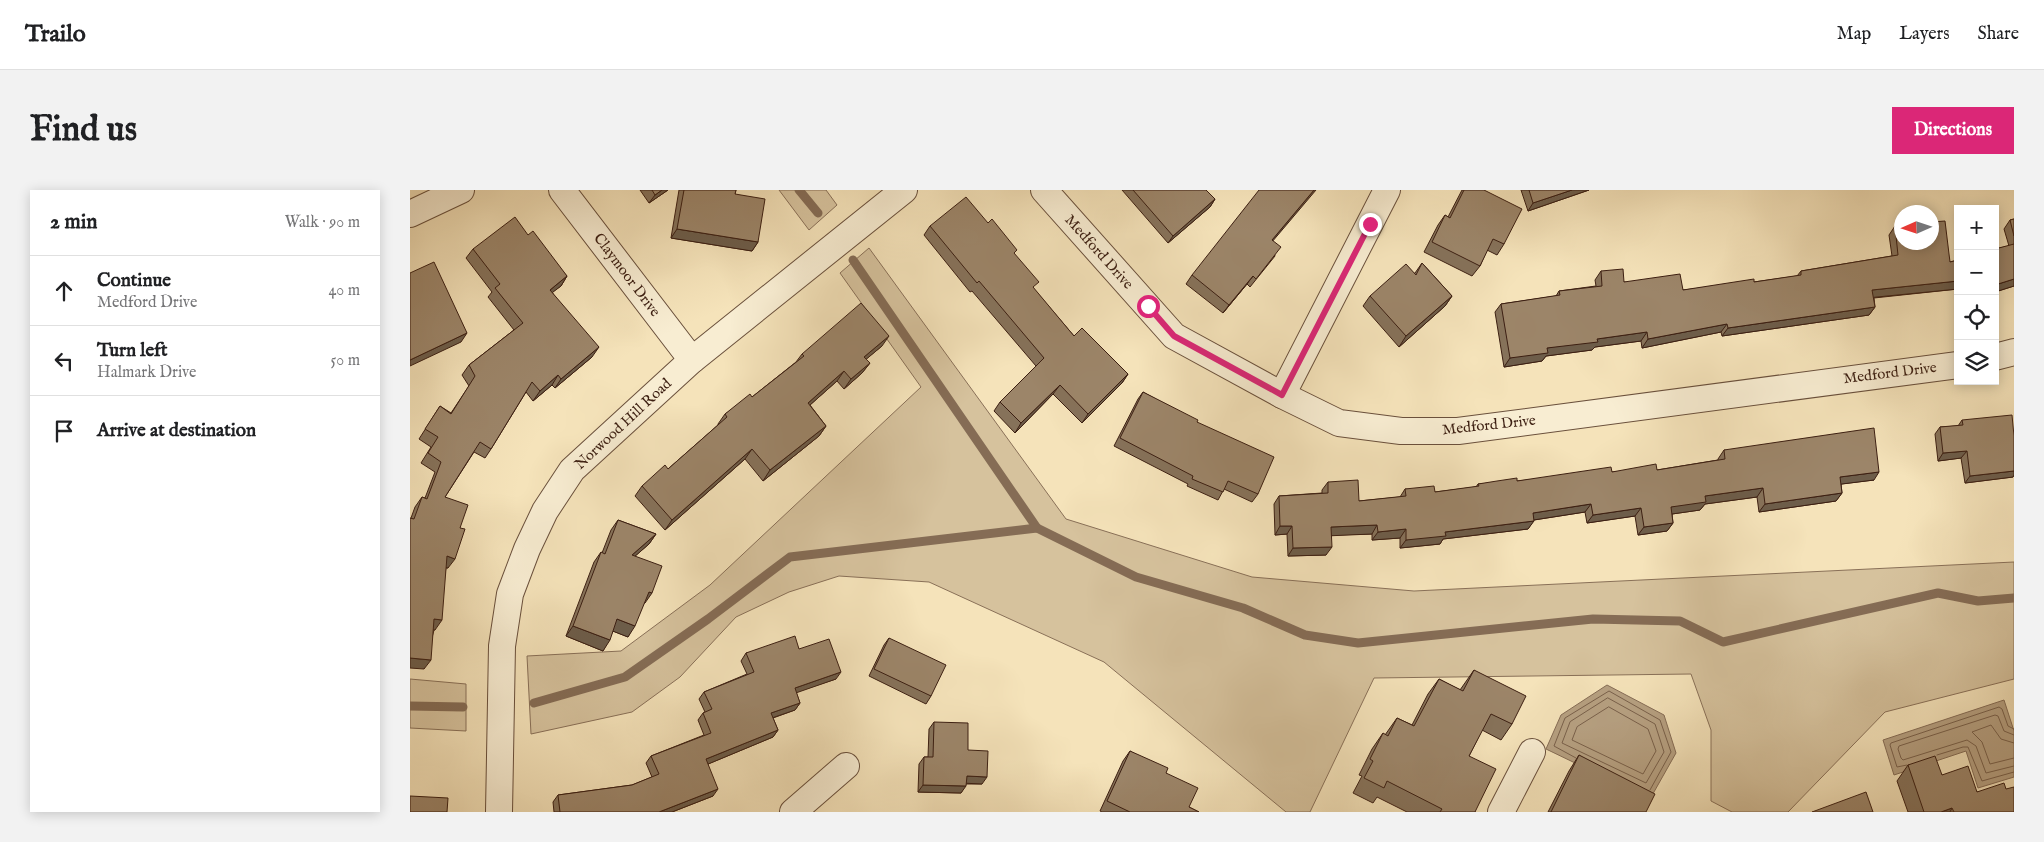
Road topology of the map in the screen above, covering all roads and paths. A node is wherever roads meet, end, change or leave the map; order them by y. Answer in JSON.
{"nodes":[{"id":1,"x":461,"y":190,"type":"edge"},
{"id":2,"x":562,"y":190,"type":"edge"},
{"id":3,"x":904,"y":190,"type":"edge"},
{"id":4,"x":1044,"y":190,"type":"edge"},
{"id":5,"x":1387,"y":190,"type":"edge"},
{"id":6,"x":410,"y":214,"type":"edge"},
{"id":7,"x":2014,"y":352,"type":"edge"},
{"id":8,"x":1999,"y":356,"type":"edge"},
{"id":9,"x":692,"y":360,"type":"junction"},
{"id":10,"x":1954,"y":366,"type":"edge"},
{"id":11,"x":1282,"y":395,"type":"junction"},
{"id":12,"x":1532,"y":752,"type":"dead end"},
{"id":13,"x":846,"y":766,"type":"dead end"},
{"id":14,"x":499,"y":812,"type":"edge"},
{"id":15,"x":793,"y":812,"type":"edge"},
{"id":16,"x":1501,"y":812,"type":"edge"}],
"edges":[{"from":1,"to":6,"type":"street"},
{"from":2,"to":9,"type":"street","name":"Claymoor Drive"},
{"from":3,"to":9,"type":"street","name":"Norwood Hill Road"},
{"from":4,"to":11,"type":"street","name":"Medford Drive"},
{"from":5,"to":11,"type":"street"},
{"from":7,"to":8,"type":"street"},
{"from":9,"to":14,"type":"street","name":"Norwood Hill Road"},
{"from":10,"to":11,"type":"street","name":"Medford Drive"},
{"from":12,"to":16,"type":"street"},
{"from":13,"to":15,"type":"street"}]}
